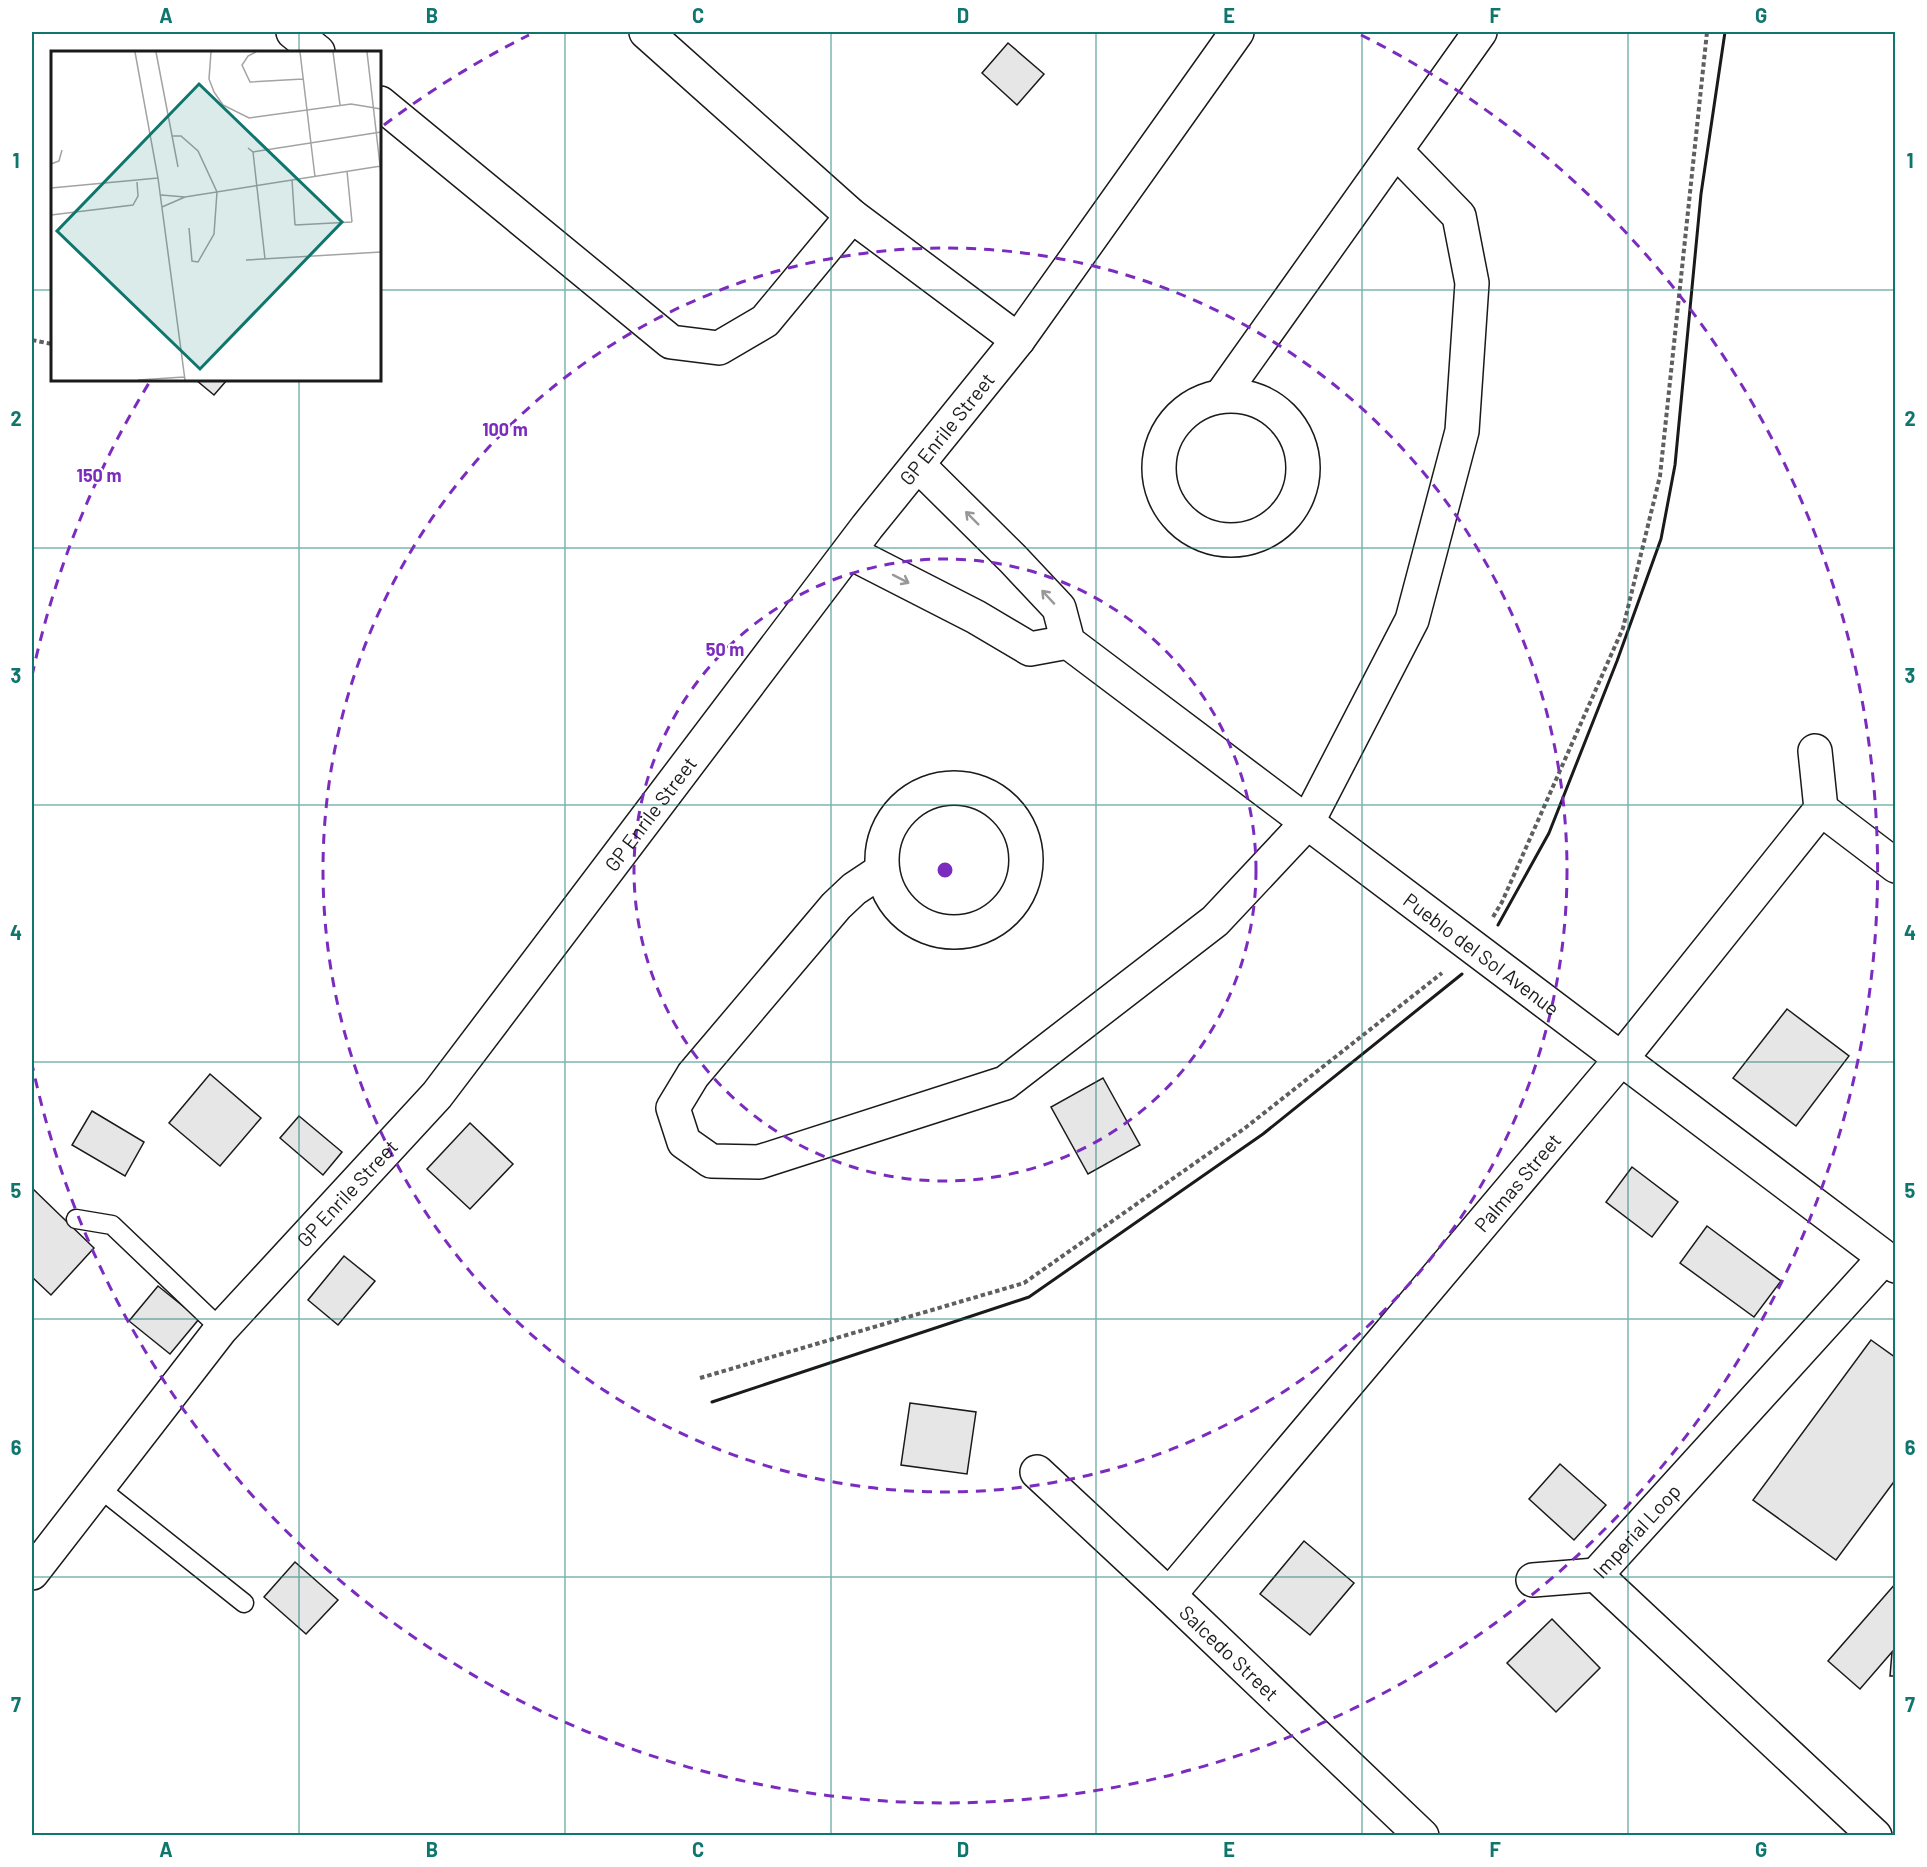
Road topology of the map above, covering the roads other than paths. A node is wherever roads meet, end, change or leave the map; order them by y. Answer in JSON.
{"nodes":[{"id":1,"x":292,"y":32,"type":"edge"},
{"id":2,"x":646,"y":32,"type":"edge"},
{"id":3,"x":1237,"y":32,"type":"edge"},
{"id":4,"x":1480,"y":32,"type":"edge"},
{"id":5,"x":317,"y":51,"type":"edge"},
{"id":6,"x":381,"y":104,"type":"edge"},
{"id":7,"x":1396,"y":151,"type":"junction"},
{"id":8,"x":852,"y":216,"type":"junction"},
{"id":9,"x":1018,"y":340,"type":"junction"},
{"id":10,"x":1221,"y":396,"type":"junction"},
{"id":11,"x":918,"y":465,"type":"junction"},
{"id":12,"x":849,"y":552,"type":"junction"},
{"id":13,"x":1068,"y":642,"type":"junction"},
{"id":14,"x":1815,"y":751,"type":"dead end"},
{"id":15,"x":1821,"y":809,"type":"junction"},
{"id":16,"x":1307,"y":823,"type":"junction"},
{"id":17,"x":1896,"y":866,"type":"edge"},
{"id":18,"x":880,"y":871,"type":"junction"},
{"id":19,"x":1621,"y":1059,"type":"junction"},
{"id":20,"x":76,"y":1219,"type":"dead end"},
{"id":21,"x":1890,"y":1262,"type":"edge"},
{"id":22,"x":221,"y":1329,"type":"junction"},
{"id":23,"x":1037,"y":1472,"type":"dead end"},
{"id":24,"x":98,"y":1487,"type":"junction"},
{"id":25,"x":32,"y":1573,"type":"edge"},
{"id":26,"x":1596,"y":1575,"type":"junction"},
{"id":27,"x":1533,"y":1580,"type":"dead end"},
{"id":28,"x":1169,"y":1595,"type":"junction"},
{"id":29,"x":244,"y":1603,"type":"dead end"},
{"id":30,"x":1422,"y":1836,"type":"edge"},
{"id":31,"x":1875,"y":1836,"type":"edge"}],
"edges":[{"from":1,"to":5,"type":"street"},
{"from":2,"to":8,"type":"street"},
{"from":3,"to":9,"type":"street","name":"GP Enrile Street"},
{"from":4,"to":7,"type":"street"},
{"from":6,"to":8,"type":"street"},
{"from":7,"to":10,"type":"street"},
{"from":7,"to":16,"type":"street"},
{"from":8,"to":9,"type":"street"},
{"from":9,"to":11,"type":"street","name":"GP Enrile Street"},
{"from":10,"to":10,"type":"street"},
{"from":11,"to":12,"type":"street","name":"GP Enrile Street"},
{"from":13,"to":11,"type":"street","one_way":true},
{"from":12,"to":13,"type":"street","one_way":true},
{"from":12,"to":22,"type":"street","name":"GP Enrile Street"},
{"from":13,"to":16,"type":"street","name":"Pueblo del Sol Avenue"},
{"from":14,"to":15,"type":"street"},
{"from":15,"to":17,"type":"street"},
{"from":15,"to":19,"type":"street","name":"Palmas Street"},
{"from":16,"to":18,"type":"street"},
{"from":16,"to":19,"type":"street","name":"Pueblo del Sol Avenue"},
{"from":18,"to":18,"type":"street"},
{"from":19,"to":21,"type":"street","name":"Pueblo del Sol Avenue"},
{"from":19,"to":28,"type":"street","name":"Palmas Street"},
{"from":20,"to":22,"type":"lane"},
{"from":21,"to":26,"type":"street","name":"Imperial Loop"},
{"from":22,"to":24,"type":"street","name":"GP Enrile Street"},
{"from":23,"to":28,"type":"street","name":"Salcedo Street"},
{"from":24,"to":25,"type":"street","name":"GP Enrile Street"},
{"from":24,"to":29,"type":"lane"},
{"from":26,"to":27,"type":"street"},
{"from":26,"to":31,"type":"street","name":"Imperial Loop"},
{"from":28,"to":30,"type":"street","name":"Salcedo Street"}]}
